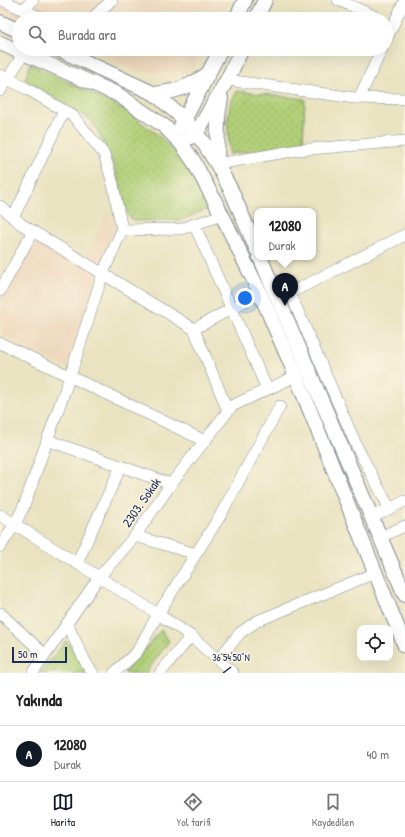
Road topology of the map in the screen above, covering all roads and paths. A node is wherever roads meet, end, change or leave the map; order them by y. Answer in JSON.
{"nodes":[{"id":1,"x":2,"y":0,"type":"edge"},
{"id":2,"x":33,"y":0,"type":"edge"},
{"id":3,"x":112,"y":0,"type":"edge"},
{"id":4,"x":245,"y":0,"type":"edge"},
{"id":5,"x":265,"y":0,"type":"edge"},
{"id":6,"x":338,"y":0,"type":"edge"},
{"id":7,"x":405,"y":0,"type":"edge"},
{"id":8,"x":23,"y":10,"type":"junction"},
{"id":9,"x":28,"y":12,"type":"edge"},
{"id":10,"x":99,"y":12,"type":"edge"},
{"id":11,"x":239,"y":12,"type":"edge"},
{"id":12,"x":259,"y":12,"type":"edge"},
{"id":13,"x":365,"y":12,"type":"edge"},
{"id":14,"x":0,"y":22,"type":"edge"},
{"id":15,"x":393,"y":25,"type":"edge"},
{"id":16,"x":12,"y":28,"type":"edge"},
{"id":17,"x":0,"y":43,"type":"edge"},
{"id":18,"x":12,"y":48,"type":"edge"},
{"id":19,"x":22,"y":56,"type":"edge"},
{"id":20,"x":29,"y":56,"type":"edge"},
{"id":21,"x":73,"y":56,"type":"edge"},
{"id":22,"x":218,"y":56,"type":"edge"},
{"id":23,"x":239,"y":56,"type":"edge"},
{"id":24,"x":379,"y":56,"type":"edge"},
{"id":25,"x":210,"y":71,"type":"junction"},
{"id":26,"x":4,"y":77,"type":"edge"},
{"id":27,"x":225,"y":84,"type":"junction"},
{"id":28,"x":0,"y":91,"type":"edge"},
{"id":29,"x":155,"y":94,"type":"junction"},
{"id":30,"x":359,"y":98,"type":"junction"},
{"id":31,"x":405,"y":100,"type":"edge"},
{"id":32,"x":64,"y":111,"type":"junction"},
{"id":33,"x":185,"y":120,"type":"junction"},
{"id":34,"x":196,"y":134,"type":"junction"},
{"id":35,"x":178,"y":140,"type":"junction"},
{"id":36,"x":405,"y":141,"type":"edge"},
{"id":37,"x":218,"y":164,"type":"junction"},
{"id":38,"x":0,"y":206,"type":"edge"},
{"id":39,"x":222,"y":215,"type":"junction"},
{"id":40,"x":13,"y":218,"type":"junction"},
{"id":41,"x":194,"y":224,"type":"junction"},
{"id":42,"x":122,"y":230,"type":"junction"},
{"id":43,"x":33,"y":231,"type":"junction"},
{"id":44,"x":405,"y":234,"type":"edge"},
{"id":45,"x":254,"y":243,"type":"edge"},
{"id":46,"x":262,"y":260,"type":"edge"},
{"id":47,"x":102,"y":273,"type":"junction"},
{"id":48,"x":0,"y":291,"type":"edge"},
{"id":49,"x":260,"y":293,"type":"junction"},
{"id":50,"x":284,"y":296,"type":"junction"},
{"id":51,"x":232,"y":308,"type":"junction"},
{"id":52,"x":194,"y":329,"type":"junction"},
{"id":53,"x":0,"y":343,"type":"edge"},
{"id":54,"x":70,"y":376,"type":"junction"},
{"id":55,"x":296,"y":376,"type":"junction"},
{"id":56,"x":268,"y":389,"type":"junction"},
{"id":57,"x":280,"y":406,"type":"dead end"},
{"id":58,"x":228,"y":411,"type":"junction"},
{"id":59,"x":47,"y":440,"type":"junction"},
{"id":60,"x":205,"y":441,"type":"junction"},
{"id":61,"x":121,"y":466,"type":"junction"},
{"id":62,"x":171,"y":484,"type":"junction"},
{"id":63,"x":405,"y":501,"type":"edge"},
{"id":64,"x":390,"y":509,"type":"junction"},
{"id":65,"x":0,"y":515,"type":"edge"},
{"id":66,"x":371,"y":518,"type":"junction"},
{"id":67,"x":15,"y":524,"type":"junction"},
{"id":68,"x":405,"y":526,"type":"edge"},
{"id":69,"x":136,"y":536,"type":"junction"},
{"id":70,"x":380,"y":537,"type":"junction"},
{"id":71,"x":0,"y":547,"type":"edge"},
{"id":72,"x":196,"y":554,"type":"junction"},
{"id":73,"x":77,"y":563,"type":"junction"},
{"id":74,"x":376,"y":573,"type":"junction"},
{"id":75,"x":99,"y":577,"type":"junction"},
{"id":76,"x":405,"y":595,"type":"edge"},
{"id":77,"x":0,"y":613,"type":"edge"},
{"id":78,"x":158,"y":614,"type":"junction"},
{"id":79,"x":67,"y":624,"type":"junction"},
{"id":80,"x":191,"y":636,"type":"junction"},
{"id":81,"x":405,"y":646,"type":"edge"},
{"id":82,"x":45,"y":656,"type":"junction"},
{"id":83,"x":218,"y":660,"type":"junction"},
{"id":84,"x":33,"y":673,"type":"edge"},
{"id":85,"x":93,"y":673,"type":"edge"},
{"id":86,"x":114,"y":673,"type":"edge"},
{"id":87,"x":160,"y":673,"type":"edge"},
{"id":88,"x":233,"y":673,"type":"edge"}],
"edges":[{"from":1,"to":8,"type":"street"},
{"from":2,"to":8,"type":"street"},
{"from":3,"to":10,"type":"street"},
{"from":4,"to":11,"type":"main road"},
{"from":5,"to":12,"type":"main road"},
{"from":6,"to":13,"type":"street"},
{"from":7,"to":15,"type":"street"},
{"from":8,"to":9,"type":"street"},
{"from":14,"to":16,"type":"main road"},
{"from":17,"to":18,"type":"main road"},
{"from":19,"to":26,"type":"street"},
{"from":20,"to":35,"type":"main road"},
{"from":21,"to":29,"type":"main road"},
{"from":22,"to":25,"type":"main road"},
{"from":23,"to":27,"type":"main road"},
{"from":24,"to":30,"type":"street"},
{"from":25,"to":29,"type":"main road"},
{"from":25,"to":33,"type":"main road"},
{"from":26,"to":28,"type":"street"},
{"from":26,"to":32,"type":"street"},
{"from":27,"to":30,"type":"street"},
{"from":27,"to":34,"type":"main road"},
{"from":27,"to":37,"type":"main road"},
{"from":29,"to":33,"type":"main road"},
{"from":30,"to":31,"type":"street"},
{"from":32,"to":40,"type":"street"},
{"from":32,"to":42,"type":"street"},
{"from":33,"to":34,"type":"main road"},
{"from":33,"to":35,"type":"main road"},
{"from":34,"to":35,"type":"main road"},
{"from":34,"to":37,"type":"main road"},
{"from":35,"to":39,"type":"main road"},
{"from":36,"to":37,"type":"street"},
{"from":37,"to":45,"type":"main road"},
{"from":38,"to":40,"type":"street"},
{"from":39,"to":41,"type":"street"},
{"from":39,"to":49,"type":"main road"},
{"from":40,"to":43,"type":"street"},
{"from":41,"to":42,"type":"street"},
{"from":41,"to":51,"type":"street"},
{"from":42,"to":47,"type":"street"},
{"from":43,"to":47,"type":"street"},
{"from":43,"to":48,"type":"street"},
{"from":44,"to":50,"type":"street"},
{"from":46,"to":50,"type":"main road"},
{"from":47,"to":52,"type":"street"},
{"from":47,"to":54,"type":"street"},
{"from":49,"to":51,"type":"street"},
{"from":49,"to":55,"type":"main road"},
{"from":50,"to":64,"type":"street"},
{"from":50,"to":66,"type":"main road"},
{"from":51,"to":52,"type":"street"},
{"from":51,"to":56,"type":"street"},
{"from":52,"to":58,"type":"street"},
{"from":53,"to":54,"type":"street"},
{"from":54,"to":59,"type":"street"},
{"from":54,"to":60,"type":"street"},
{"from":55,"to":56,"type":"street","name":"2303. Sokak"},
{"from":55,"to":74,"type":"main road"},
{"from":56,"to":58,"type":"street","name":"2303. Sokak"},
{"from":57,"to":72,"type":"street"},
{"from":58,"to":60,"type":"street","name":"2303. Sokak"},
{"from":59,"to":61,"type":"street"},
{"from":59,"to":67,"type":"street"},
{"from":60,"to":62,"type":"street","name":"2303. Sokak"},
{"from":61,"to":62,"type":"street"},
{"from":61,"to":73,"type":"street"},
{"from":62,"to":69,"type":"street","name":"2303. Sokak"},
{"from":63,"to":64,"type":"street"},
{"from":64,"to":66,"type":"street"},
{"from":65,"to":67,"type":"street"},
{"from":66,"to":70,"type":"main road"},
{"from":67,"to":71,"type":"street"},
{"from":67,"to":73,"type":"street"},
{"from":68,"to":70,"type":"street"},
{"from":69,"to":72,"type":"street"},
{"from":69,"to":75,"type":"street","name":"2303. Sokak"},
{"from":70,"to":76,"type":"main road"},
{"from":72,"to":78,"type":"street"},
{"from":73,"to":75,"type":"street"},
{"from":74,"to":81,"type":"main road"},
{"from":74,"to":83,"type":"street"},
{"from":75,"to":78,"type":"street"},
{"from":75,"to":79,"type":"street","name":"2303. Sokak"},
{"from":77,"to":82,"type":"street"},
{"from":78,"to":80,"type":"street"},
{"from":78,"to":86,"type":"street"},
{"from":79,"to":82,"type":"street","name":"2303. Sokak"},
{"from":79,"to":85,"type":"street"},
{"from":80,"to":83,"type":"street"},
{"from":80,"to":87,"type":"street"},
{"from":82,"to":84,"type":"street","name":"2303. Sokak"},
{"from":83,"to":88,"type":"street"}]}
